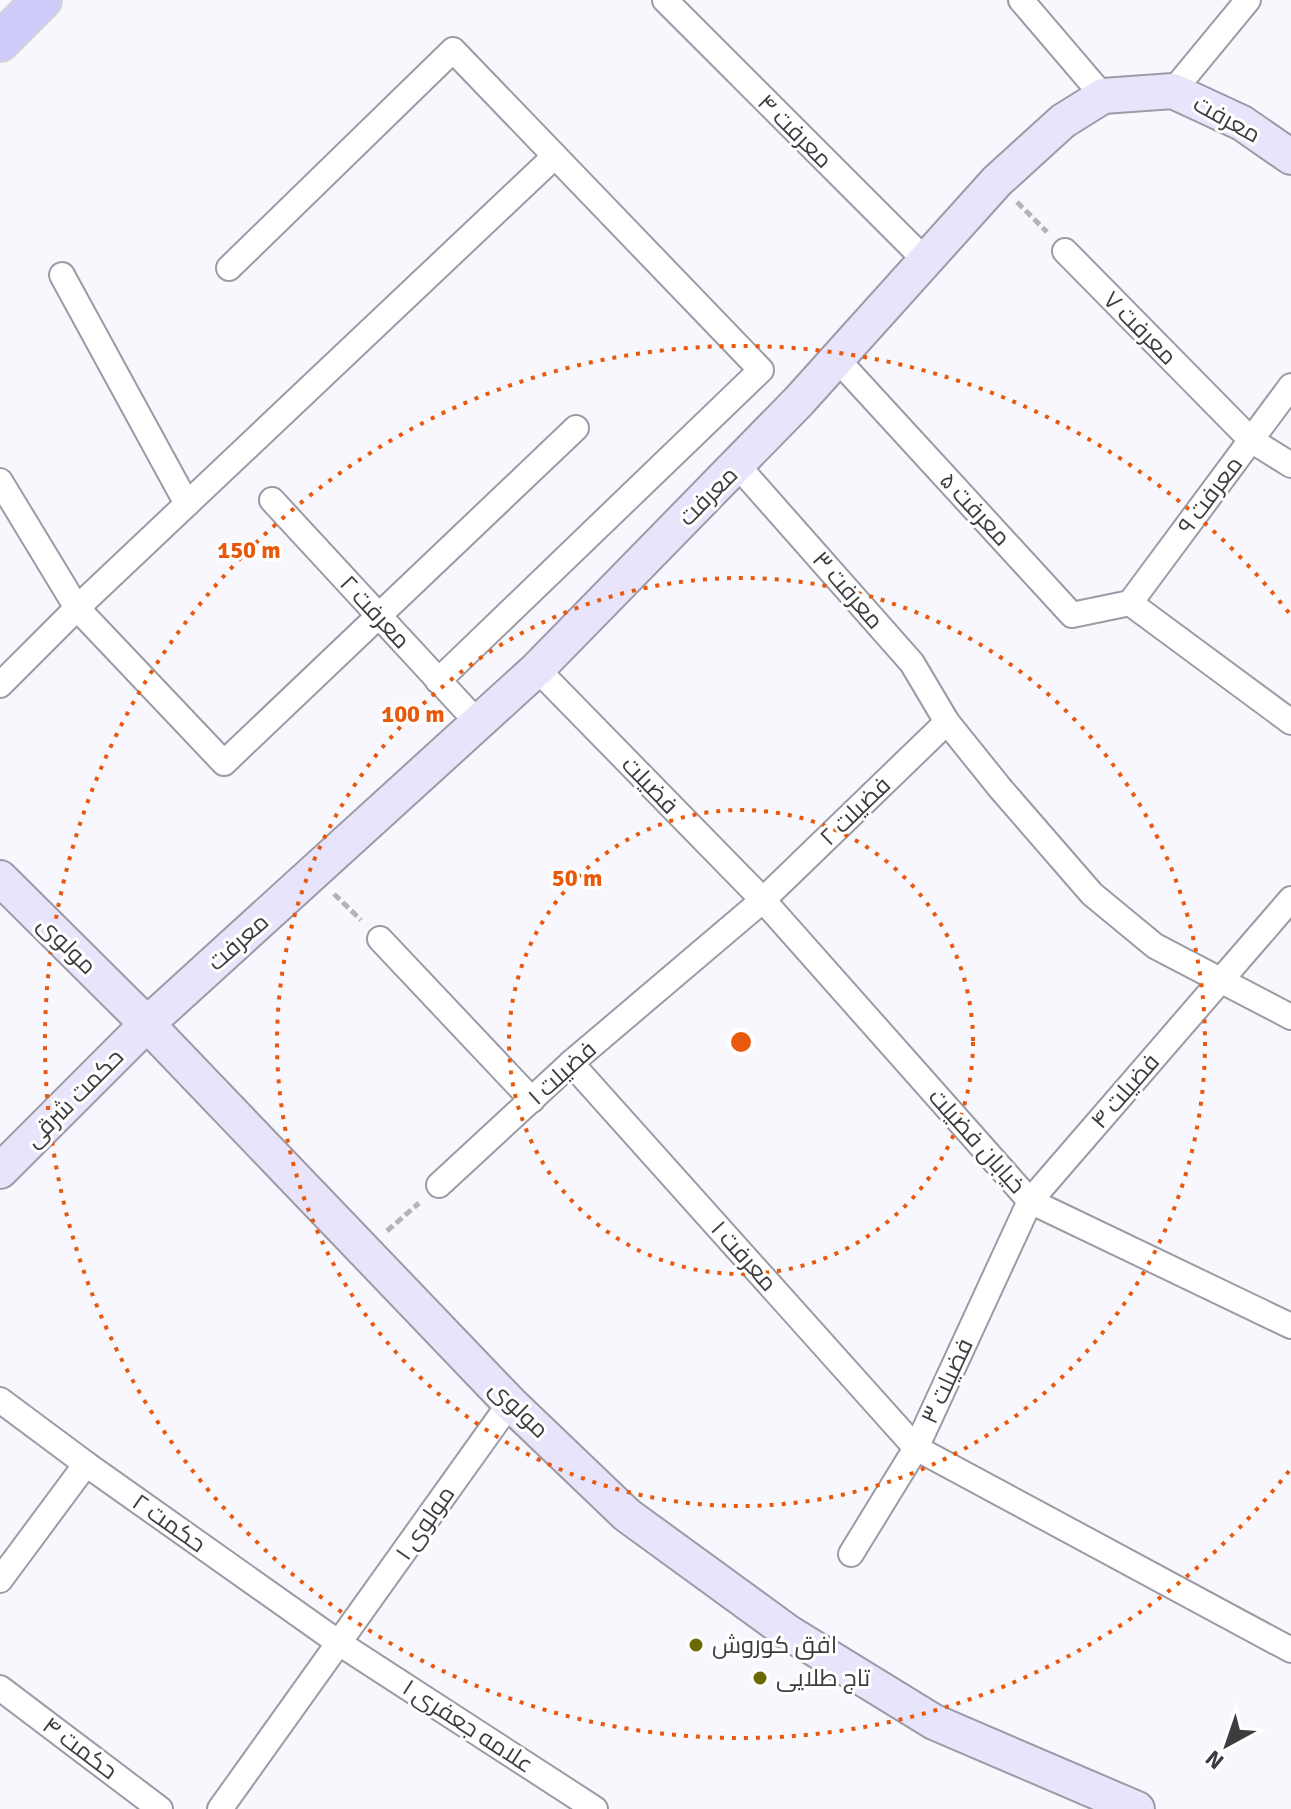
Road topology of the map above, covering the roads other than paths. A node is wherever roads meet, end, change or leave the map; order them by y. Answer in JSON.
{"nodes":[{"id":1,"x":42,"y":0,"type":"edge"},
{"id":2,"x":1021,"y":0,"type":"edge"},
{"id":3,"x":1248,"y":0,"type":"edge"},
{"id":4,"x":670,"y":2,"type":"edge"},
{"id":5,"x":0,"y":42,"type":"edge"},
{"id":6,"x":1173,"y":91,"type":"junction"},
{"id":7,"x":1103,"y":96,"type":"junction"},
{"id":8,"x":555,"y":156,"type":"junction"},
{"id":9,"x":1291,"y":157,"type":"edge"},
{"id":10,"x":1065,"y":251,"type":"road end"},
{"id":11,"x":926,"y":261,"type":"junction"},
{"id":12,"x":229,"y":268,"type":"dead end"},
{"id":13,"x":62,"y":275,"type":"dead end"},
{"id":14,"x":837,"y":359,"type":"junction"},
{"id":15,"x":1291,"y":386,"type":"edge"},
{"id":16,"x":576,"y":428,"type":"dead end"},
{"id":17,"x":1251,"y":440,"type":"junction"},
{"id":18,"x":1291,"y":465,"type":"edge"},
{"id":19,"x":738,"y":466,"type":"junction"},
{"id":20,"x":0,"y":481,"type":"edge"},
{"id":21,"x":272,"y":500,"type":"dead end"},
{"id":22,"x":187,"y":504,"type":"junction"},
{"id":23,"x":1130,"y":603,"type":"junction"},
{"id":24,"x":77,"y":608,"type":"junction"},
{"id":25,"x":379,"y":616,"type":"junction"},
{"id":26,"x":537,"y":669,"type":"junction"},
{"id":27,"x":438,"y":681,"type":"junction"},
{"id":28,"x":0,"y":685,"type":"edge"},
{"id":29,"x":947,"y":722,"type":"junction"},
{"id":30,"x":1291,"y":722,"type":"edge"},
{"id":31,"x":478,"y":723,"type":"junction"},
{"id":32,"x":0,"y":878,"type":"edge"},
{"id":33,"x":1291,"y":899,"type":"edge"},
{"id":34,"x":763,"y":900,"type":"junction"},
{"id":35,"x":380,"y":939,"type":"road end"},
{"id":36,"x":1220,"y":981,"type":"junction"},
{"id":37,"x":1291,"y":1017,"type":"edge"},
{"id":38,"x":147,"y":1024,"type":"junction"},
{"id":39,"x":571,"y":1063,"type":"junction"},
{"id":40,"x":532,"y":1100,"type":"junction"},
{"id":41,"x":0,"y":1171,"type":"edge"},
{"id":42,"x":439,"y":1185,"type":"road end"},
{"id":43,"x":1030,"y":1201,"type":"junction"},
{"id":44,"x":1291,"y":1326,"type":"edge"},
{"id":45,"x":0,"y":1400,"type":"edge"},
{"id":46,"x":510,"y":1403,"type":"junction"},
{"id":47,"x":916,"y":1448,"type":"junction"},
{"id":48,"x":86,"y":1464,"type":"junction"},
{"id":49,"x":851,"y":1554,"type":"dead end"},
{"id":50,"x":0,"y":1580,"type":"edge"},
{"id":51,"x":339,"y":1643,"type":"junction"},
{"id":52,"x":1291,"y":1650,"type":"edge"},
{"id":53,"x":0,"y":1688,"type":"edge"},
{"id":54,"x":561,"y":1800,"type":"edge"},
{"id":55,"x":160,"y":1809,"type":"edge"},
{"id":56,"x":220,"y":1809,"type":"edge"},
{"id":57,"x":595,"y":1809,"type":"edge"},
{"id":58,"x":1137,"y":1809,"type":"edge"}],
"edges":[{"from":1,"to":5,"type":"main road"},
{"from":2,"to":7,"type":"street"},
{"from":3,"to":6,"type":"street"},
{"from":4,"to":11,"type":"street","name":"معرفت ۴"},
{"from":6,"to":7,"type":"street","name":"معرفت"},
{"from":6,"to":9,"type":"street","name":"معرفت"},
{"from":7,"to":11,"type":"street","name":"معرفت"},
{"from":8,"to":12,"type":"street"},
{"from":8,"to":22,"type":"street"},
{"from":8,"to":27,"type":"street"},
{"from":10,"to":17,"type":"street","name":"معرفت ۷"},
{"from":11,"to":14,"type":"street","name":"معرفت"},
{"from":13,"to":22,"type":"street"},
{"from":14,"to":19,"type":"street","name":"معرفت"},
{"from":14,"to":23,"type":"street","name":"معرفت ۵"},
{"from":15,"to":17,"type":"street","name":"معرفت ۹"},
{"from":16,"to":25,"type":"street"},
{"from":17,"to":18,"type":"street","name":"معرفت ۷"},
{"from":17,"to":23,"type":"street","name":"معرفت ۹"},
{"from":19,"to":26,"type":"street","name":"معرفت"},
{"from":19,"to":29,"type":"street","name":"معرفت ۳"},
{"from":20,"to":24,"type":"street"},
{"from":21,"to":25,"type":"street","name":"معرفت ۲"},
{"from":22,"to":24,"type":"street"},
{"from":23,"to":30,"type":"street"},
{"from":24,"to":25,"type":"street"},
{"from":24,"to":28,"type":"street"},
{"from":25,"to":27,"type":"street","name":"معرفت ۲"},
{"from":26,"to":31,"type":"street","name":"معرفت"},
{"from":26,"to":34,"type":"street","name":"فضیلت"},
{"from":27,"to":31,"type":"street","name":"معرفت ۲"},
{"from":29,"to":34,"type":"street","name":"فضیلت ۲"},
{"from":29,"to":36,"type":"street","name":"معرفت ۳"},
{"from":31,"to":38,"type":"street","name":"معرفت"},
{"from":32,"to":38,"type":"street","name":"مولوی"},
{"from":33,"to":36,"type":"street","name":"فضیلت ۴"},
{"from":34,"to":39,"type":"street","name":"فضیلت ۱"},
{"from":34,"to":43,"type":"street","name":"خیابان فضیلت"},
{"from":35,"to":40,"type":"street"},
{"from":36,"to":37,"type":"street","name":"معرفت ۳"},
{"from":36,"to":43,"type":"street","name":"فضیلت ۴"},
{"from":38,"to":41,"type":"street","name":"حکمت شرقی"},
{"from":38,"to":46,"type":"street","name":"مولوی"},
{"from":39,"to":40,"type":"street","name":"فضیلت ۱"},
{"from":39,"to":47,"type":"street","name":"معرفت ۱"},
{"from":40,"to":42,"type":"street","name":"فضیلت ۱"},
{"from":43,"to":44,"type":"street","name":"خیابان فضیلت"},
{"from":43,"to":47,"type":"street","name":"فضیلت ۳"},
{"from":45,"to":48,"type":"street","name":"حکمت ۲"},
{"from":46,"to":51,"type":"street","name":"مولوی ۱"},
{"from":46,"to":58,"type":"street","name":"مولوی"},
{"from":47,"to":49,"type":"street","name":"فضیلت ۳"},
{"from":47,"to":52,"type":"street","name":"معرفت ۱"},
{"from":48,"to":50,"type":"street"},
{"from":48,"to":51,"type":"street","name":"حکمت ۲"},
{"from":51,"to":54,"type":"street","name":"علامه جعفری ۱"},
{"from":51,"to":56,"type":"street","name":"مولوی ۱"},
{"from":53,"to":55,"type":"street","name":"حکمت ۴"},
{"from":54,"to":57,"type":"street","name":"علامه جعفری ۱"}]}
